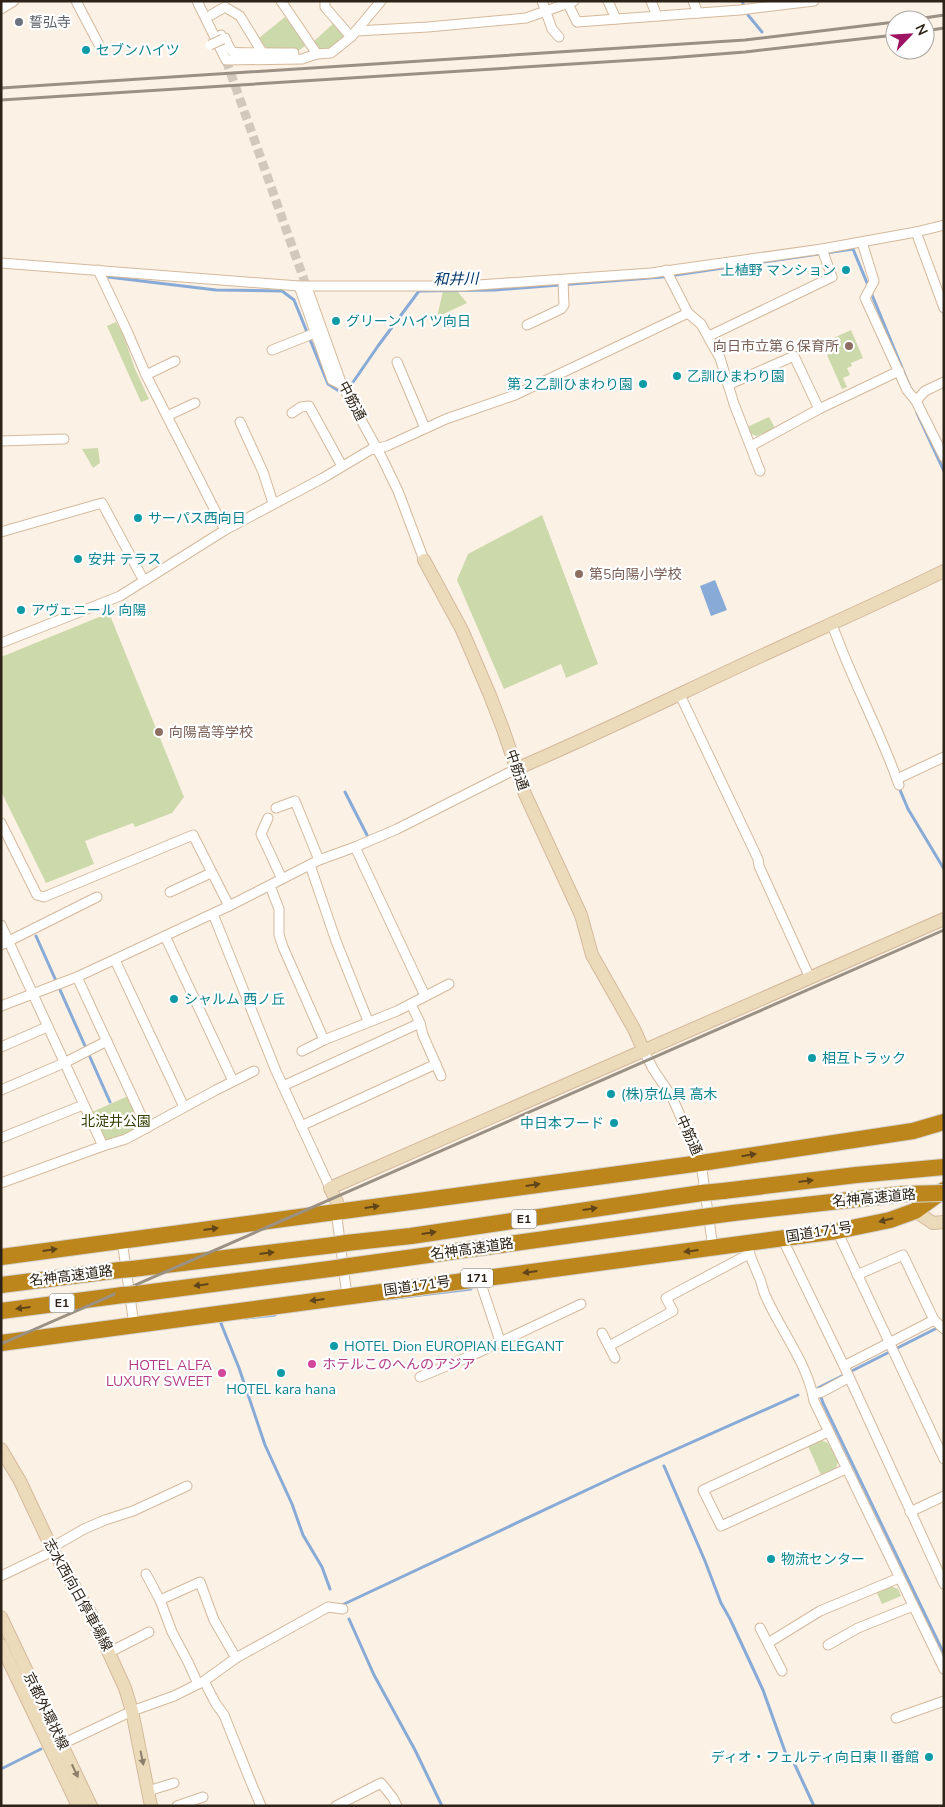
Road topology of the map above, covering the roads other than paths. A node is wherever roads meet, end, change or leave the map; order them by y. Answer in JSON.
{"nodes":[{"id":1,"x":14,"y":1,"type":"edge"},
{"id":2,"x":76,"y":1,"type":"edge"},
{"id":3,"x":198,"y":1,"type":"edge"},
{"id":4,"x":204,"y":1,"type":"edge"},
{"id":5,"x":280,"y":1,"type":"edge"},
{"id":6,"x":324,"y":1,"type":"edge"},
{"id":7,"x":381,"y":1,"type":"edge"},
{"id":8,"x":542,"y":1,"type":"edge"},
{"id":9,"x":608,"y":1,"type":"edge"},
{"id":10,"x":651,"y":1,"type":"edge"},
{"id":11,"x":694,"y":1,"type":"edge"},
{"id":12,"x":813,"y":1,"type":"edge"},
{"id":13,"x":571,"y":3,"type":"edge"},
{"id":14,"x":768,"y":4,"type":"edge"},
{"id":15,"x":739,"y":6,"type":"edge"},
{"id":16,"x":1,"y":9,"type":"edge"},
{"id":17,"x":546,"y":11,"type":"junction"},
{"id":18,"x":698,"y":13,"type":"junction"},
{"id":19,"x":211,"y":15,"type":"junction"},
{"id":20,"x":657,"y":16,"type":"junction"},
{"id":21,"x":616,"y":19,"type":"junction"},
{"id":22,"x":354,"y":34,"type":"junction"},
{"id":23,"x":558,"y":37,"type":"dead end"},
{"id":24,"x":223,"y":39,"type":"junction"},
{"id":25,"x":98,"y":43,"type":"dead end"},
{"id":26,"x":210,"y":45,"type":"dead end"},
{"id":27,"x":262,"y":52,"type":"junction"},
{"id":28,"x":316,"y":54,"type":"junction"},
{"id":29,"x":944,"y":225,"type":"edge"},
{"id":30,"x":916,"y":232,"type":"junction"},
{"id":31,"x":862,"y":242,"type":"junction"},
{"id":32,"x":822,"y":249,"type":"junction"},
{"id":33,"x":1,"y":264,"type":"edge"},
{"id":34,"x":98,"y":270,"type":"junction"},
{"id":35,"x":666,"y":270,"type":"junction"},
{"id":36,"x":563,"y":280,"type":"junction"},
{"id":37,"x":299,"y":286,"type":"junction"},
{"id":38,"x":309,"y":293,"type":"tunnel mouth"},
{"id":39,"x":944,"y":308,"type":"edge"},
{"id":40,"x":688,"y":313,"type":"junction"},
{"id":41,"x":527,"y":325,"type":"dead end"},
{"id":42,"x":315,"y":333,"type":"junction"},
{"id":43,"x":709,"y":336,"type":"junction"},
{"id":44,"x":272,"y":350,"type":"dead end"},
{"id":45,"x":175,"y":361,"type":"dead end"},
{"id":46,"x":397,"y":362,"type":"dead end"},
{"id":47,"x":899,"y":371,"type":"junction"},
{"id":48,"x":146,"y":375,"type":"junction"},
{"id":49,"x":944,"y":382,"type":"edge"},
{"id":50,"x":728,"y":385,"type":"junction"},
{"id":51,"x":344,"y":388,"type":"junction"},
{"id":52,"x":913,"y":397,"type":"junction"},
{"id":53,"x":195,"y":403,"type":"dead end"},
{"id":54,"x":819,"y":409,"type":"junction"},
{"id":55,"x":292,"y":413,"type":"dead end"},
{"id":56,"x":167,"y":416,"type":"junction"},
{"id":57,"x":240,"y":422,"type":"dead end"},
{"id":58,"x":425,"y":428,"type":"junction"},
{"id":59,"x":64,"y":439,"type":"dead end"},
{"id":60,"x":1,"y":441,"type":"edge"},
{"id":61,"x":750,"y":446,"type":"junction"},
{"id":62,"x":378,"y":449,"type":"junction"},
{"id":63,"x":944,"y":456,"type":"edge"},
{"id":64,"x":342,"y":466,"type":"junction"},
{"id":65,"x":760,"y":470,"type":"dead end"},
{"id":66,"x":273,"y":503,"type":"junction"},
{"id":67,"x":225,"y":530,"type":"junction"},
{"id":68,"x":1,"y":532,"type":"edge"},
{"id":69,"x":424,"y":560,"type":"joint"},
{"id":70,"x":944,"y":571,"type":"edge"},
{"id":71,"x":144,"y":580,"type":"junction"},
{"id":72,"x":832,"y":624,"type":"junction"},
{"id":73,"x":1,"y":643,"type":"edge"},
{"id":74,"x":680,"y":695,"type":"junction"},
{"id":75,"x":944,"y":757,"type":"edge"},
{"id":76,"x":516,"y":770,"type":"junction"},
{"id":77,"x":276,"y":808,"type":"dead end"},
{"id":78,"x":268,"y":818,"type":"dead end"},
{"id":79,"x":1,"y":822,"type":"edge"},
{"id":80,"x":355,"y":847,"type":"junction"},
{"id":81,"x":320,"y":860,"type":"junction"},
{"id":82,"x":310,"y":865,"type":"junction"},
{"id":83,"x":211,"y":873,"type":"junction"},
{"id":84,"x":282,"y":878,"type":"junction"},
{"id":85,"x":270,"y":886,"type":"junction"},
{"id":86,"x":170,"y":892,"type":"dead end"},
{"id":87,"x":97,"y":897,"type":"dead end"},
{"id":88,"x":229,"y":906,"type":"junction"},
{"id":89,"x":213,"y":914,"type":"junction"},
{"id":90,"x":944,"y":919,"type":"edge"},
{"id":91,"x":1,"y":925,"type":"edge"},
{"id":92,"x":165,"y":936,"type":"junction"},
{"id":93,"x":5,"y":944,"type":"edge"},
{"id":94,"x":114,"y":960,"type":"junction"},
{"id":95,"x":78,"y":977,"type":"junction"},
{"id":96,"x":810,"y":978,"type":"junction"},
{"id":97,"x":449,"y":984,"type":"dead end"},
{"id":98,"x":33,"y":994,"type":"junction"},
{"id":99,"x":425,"y":996,"type":"junction"},
{"id":100,"x":411,"y":1004,"type":"junction"},
{"id":101,"x":1,"y":1006,"type":"edge"},
{"id":102,"x":368,"y":1022,"type":"junction"},
{"id":103,"x":420,"y":1023,"type":"junction"},
{"id":104,"x":47,"y":1027,"type":"junction"},
{"id":105,"x":324,"y":1040,"type":"junction"},
{"id":106,"x":107,"y":1041,"type":"junction"},
{"id":107,"x":1,"y":1047,"type":"edge"},
{"id":108,"x":302,"y":1051,"type":"dead end"},
{"id":109,"x":644,"y":1051,"type":"junction"},
{"id":110,"x":64,"y":1063,"type":"junction"},
{"id":111,"x":436,"y":1064,"type":"junction"},
{"id":112,"x":254,"y":1071,"type":"dead end"},
{"id":113,"x":441,"y":1076,"type":"dead end"},
{"id":114,"x":233,"y":1081,"type":"junction"},
{"id":115,"x":283,"y":1086,"type":"junction"},
{"id":116,"x":1,"y":1090,"type":"edge"},
{"id":117,"x":83,"y":1105,"type":"junction"},
{"id":118,"x":184,"y":1107,"type":"junction"},
{"id":119,"x":301,"y":1126,"type":"junction"},
{"id":120,"x":939,"y":1126,"type":"edge"},
{"id":121,"x":147,"y":1128,"type":"junction"},
{"id":122,"x":1,"y":1138,"type":"edge"},
{"id":123,"x":102,"y":1146,"type":"junction"},
{"id":124,"x":701,"y":1163,"type":"junction"},
{"id":125,"x":944,"y":1167,"type":"edge"},
{"id":126,"x":1,"y":1183,"type":"edge"},
{"id":127,"x":330,"y":1188,"type":"junction"},
{"id":128,"x":944,"y":1191,"type":"edge"},
{"id":129,"x":915,"y":1211,"type":"junction"},
{"id":130,"x":338,"y":1212,"type":"junction"},
{"id":131,"x":944,"y":1222,"type":"edge"},
{"id":132,"x":837,"y":1231,"type":"junction"},
{"id":133,"x":782,"y":1238,"type":"junction"},
{"id":134,"x":122,"y":1240,"type":"junction"},
{"id":135,"x":713,"y":1248,"type":"junction"},
{"id":136,"x":748,"y":1249,"type":"junction"},
{"id":137,"x":1,"y":1257,"type":"edge"},
{"id":138,"x":857,"y":1274,"type":"junction"},
{"id":139,"x":479,"y":1278,"type":"junction"},
{"id":140,"x":1,"y":1285,"type":"edge"},
{"id":141,"x":347,"y":1296,"type":"junction"},
{"id":142,"x":581,"y":1304,"type":"dead end"},
{"id":143,"x":1,"y":1311,"type":"edge"},
{"id":144,"x":134,"y":1325,"type":"junction"},
{"id":145,"x":939,"y":1325,"type":"edge"},
{"id":146,"x":602,"y":1333,"type":"dead end"},
{"id":147,"x":500,"y":1342,"type":"junction"},
{"id":148,"x":1,"y":1343,"type":"edge"},
{"id":149,"x":609,"y":1346,"type":"junction"},
{"id":150,"x":891,"y":1348,"type":"junction"},
{"id":151,"x":615,"y":1358,"type":"dead end"},
{"id":152,"x":846,"y":1373,"type":"junction"},
{"id":153,"x":420,"y":1377,"type":"dead end"},
{"id":154,"x":817,"y":1393,"type":"junction"},
{"id":155,"x":828,"y":1432,"type":"junction"},
{"id":156,"x":1,"y":1449,"type":"edge"},
{"id":157,"x":944,"y":1459,"type":"edge"},
{"id":158,"x":846,"y":1469,"type":"junction"},
{"id":159,"x":188,"y":1486,"type":"dead end"},
{"id":160,"x":944,"y":1496,"type":"edge"},
{"id":161,"x":910,"y":1512,"type":"junction"},
{"id":162,"x":52,"y":1550,"type":"junction"},
{"id":163,"x":146,"y":1574,"type":"dead end"},
{"id":164,"x":1,"y":1576,"type":"edge"},
{"id":165,"x":899,"y":1578,"type":"junction"},
{"id":166,"x":944,"y":1584,"type":"edge"},
{"id":167,"x":160,"y":1600,"type":"junction"},
{"id":168,"x":913,"y":1606,"type":"junction"},
{"id":169,"x":343,"y":1609,"type":"dead end"},
{"id":170,"x":1,"y":1617,"type":"edge"},
{"id":171,"x":760,"y":1628,"type":"dead end"},
{"id":172,"x":149,"y":1632,"type":"dead end"},
{"id":173,"x":768,"y":1644,"type":"junction"},
{"id":174,"x":1,"y":1645,"type":"edge"},
{"id":175,"x":828,"y":1645,"type":"dead end"},
{"id":176,"x":110,"y":1652,"type":"junction"},
{"id":177,"x":236,"y":1658,"type":"junction"},
{"id":178,"x":944,"y":1669,"type":"edge"},
{"id":179,"x":782,"y":1672,"type":"dead end"},
{"id":180,"x":201,"y":1682,"type":"junction"},
{"id":181,"x":944,"y":1701,"type":"edge"},
{"id":182,"x":132,"y":1711,"type":"junction"},
{"id":183,"x":896,"y":1718,"type":"dead end"},
{"id":184,"x":49,"y":1745,"type":"junction"},
{"id":185,"x":62,"y":1745,"type":"junction"},
{"id":186,"x":174,"y":1783,"type":"dead end"},
{"id":187,"x":148,"y":1791,"type":"junction"},
{"id":188,"x":204,"y":1797,"type":"dead end"},
{"id":189,"x":78,"y":1806,"type":"edge"},
{"id":190,"x":91,"y":1806,"type":"edge"},
{"id":191,"x":151,"y":1806,"type":"edge"},
{"id":192,"x":177,"y":1806,"type":"edge"},
{"id":193,"x":261,"y":1806,"type":"edge"},
{"id":194,"x":336,"y":1806,"type":"edge"},
{"id":195,"x":397,"y":1806,"type":"edge"}],
"edges":[{"from":1,"to":16,"type":"street"},
{"from":2,"to":25,"type":"street"},
{"from":3,"to":28,"type":"street"},
{"from":4,"to":19,"type":"street"},
{"from":5,"to":28,"type":"street"},
{"from":6,"to":22,"type":"street"},
{"from":7,"to":22,"type":"street"},
{"from":8,"to":17,"type":"street"},
{"from":9,"to":21,"type":"street"},
{"from":10,"to":20,"type":"street"},
{"from":11,"to":18,"type":"street"},
{"from":12,"to":14,"type":"street"},
{"from":13,"to":17,"type":"street"},
{"from":13,"to":21,"type":"street"},
{"from":14,"to":15,"type":"street"},
{"from":15,"to":18,"type":"street"},
{"from":17,"to":22,"type":"street"},
{"from":17,"to":23,"type":"street"},
{"from":18,"to":20,"type":"street"},
{"from":19,"to":24,"type":"street"},
{"from":19,"to":27,"type":"street"},
{"from":20,"to":21,"type":"street"},
{"from":22,"to":28,"type":"street"},
{"from":24,"to":26,"type":"street","bridge":true},
{"from":24,"to":27,"type":"street"},
{"from":27,"to":28,"type":"street"},
{"from":29,"to":30,"type":"street"},
{"from":30,"to":31,"type":"street"},
{"from":30,"to":39,"type":"street"},
{"from":31,"to":32,"type":"street"},
{"from":31,"to":47,"type":"street"},
{"from":32,"to":35,"type":"street"},
{"from":32,"to":43,"type":"street"},
{"from":33,"to":34,"type":"street"},
{"from":34,"to":37,"type":"street"},
{"from":34,"to":48,"type":"street"},
{"from":35,"to":36,"type":"street"},
{"from":35,"to":40,"type":"street"},
{"from":36,"to":37,"type":"street"},
{"from":36,"to":41,"type":"street"},
{"from":37,"to":42,"type":"street"},
{"from":38,"to":51,"type":"street","name":"中筋通"},
{"from":40,"to":43,"type":"street"},
{"from":40,"to":58,"type":"street"},
{"from":42,"to":44,"type":"street"},
{"from":42,"to":51,"type":"street"},
{"from":43,"to":50,"type":"street"},
{"from":45,"to":48,"type":"street"},
{"from":46,"to":58,"type":"street"},
{"from":47,"to":52,"type":"street"},
{"from":47,"to":54,"type":"street"},
{"from":48,"to":56,"type":"street"},
{"from":49,"to":52,"type":"street"},
{"from":50,"to":54,"type":"street"},
{"from":50,"to":61,"type":"street"},
{"from":51,"to":62,"type":"street","name":"中筋通"},
{"from":52,"to":63,"type":"street"},
{"from":53,"to":56,"type":"street"},
{"from":54,"to":61,"type":"street"},
{"from":55,"to":64,"type":"street"},
{"from":56,"to":67,"type":"street"},
{"from":57,"to":66,"type":"street"},
{"from":58,"to":62,"type":"street"},
{"from":59,"to":60,"type":"street"},
{"from":61,"to":65,"type":"street"},
{"from":62,"to":64,"type":"street"},
{"from":62,"to":69,"type":"street","name":"中筋通"},
{"from":64,"to":66,"type":"street"},
{"from":66,"to":67,"type":"street"},
{"from":67,"to":71,"type":"street"},
{"from":68,"to":71,"type":"street"},
{"from":69,"to":76,"type":"street","name":"中筋通"},
{"from":70,"to":72,"type":"street"},
{"from":71,"to":73,"type":"street"},
{"from":72,"to":74,"type":"street"},
{"from":72,"to":75,"type":"street"},
{"from":74,"to":76,"type":"street"},
{"from":74,"to":96,"type":"street"},
{"from":76,"to":80,"type":"street"},
{"from":76,"to":109,"type":"street","name":"中筋通"},
{"from":77,"to":81,"type":"street"},
{"from":78,"to":84,"type":"street"},
{"from":79,"to":83,"type":"street"},
{"from":80,"to":81,"type":"street"},
{"from":80,"to":99,"type":"street"},
{"from":81,"to":82,"type":"street"},
{"from":82,"to":84,"type":"street"},
{"from":82,"to":102,"type":"street"},
{"from":83,"to":86,"type":"street"},
{"from":83,"to":88,"type":"street"},
{"from":84,"to":85,"type":"street"},
{"from":85,"to":88,"type":"street"},
{"from":85,"to":105,"type":"street"},
{"from":87,"to":93,"type":"street"},
{"from":88,"to":89,"type":"street"},
{"from":89,"to":92,"type":"street"},
{"from":89,"to":115,"type":"street"},
{"from":90,"to":96,"type":"street"},
{"from":91,"to":93,"type":"street"},
{"from":92,"to":94,"type":"street"},
{"from":92,"to":114,"type":"street"},
{"from":93,"to":98,"type":"street"},
{"from":94,"to":95,"type":"street"},
{"from":94,"to":118,"type":"street"},
{"from":95,"to":98,"type":"street"},
{"from":95,"to":106,"type":"street"},
{"from":96,"to":109,"type":"street"},
{"from":97,"to":99,"type":"street"},
{"from":98,"to":101,"type":"street"},
{"from":98,"to":104,"type":"street"},
{"from":99,"to":100,"type":"street"},
{"from":100,"to":102,"type":"street"},
{"from":100,"to":103,"type":"street"},
{"from":102,"to":105,"type":"street"},
{"from":103,"to":111,"type":"street"},
{"from":103,"to":115,"type":"street"},
{"from":104,"to":107,"type":"street"},
{"from":104,"to":110,"type":"street"},
{"from":105,"to":108,"type":"street"},
{"from":106,"to":110,"type":"street"},
{"from":106,"to":121,"type":"street"},
{"from":109,"to":124,"type":"street","name":"中筋通"},
{"from":109,"to":127,"type":"street"},
{"from":110,"to":116,"type":"street"},
{"from":110,"to":117,"type":"street"},
{"from":111,"to":113,"type":"street"},
{"from":111,"to":119,"type":"street"},
{"from":112,"to":114,"type":"street"},
{"from":114,"to":118,"type":"street"},
{"from":115,"to":119,"type":"street"},
{"from":117,"to":122,"type":"street"},
{"from":117,"to":123,"type":"street"},
{"from":118,"to":121,"type":"street"},
{"from":119,"to":127,"type":"street"},
{"from":124,"to":120,"type":"highway","one_way":true},
{"from":121,"to":123,"type":"street"},
{"from":123,"to":126,"type":"street"},
{"from":130,"to":124,"type":"highway","one_way":true},
{"from":124,"to":135,"type":"street","name":"中筋通"},
{"from":140,"to":125,"type":"highway","name":"名神高速道路","number":"E1","one_way":true,"bridge":true},
{"from":127,"to":130,"type":"street"},
{"from":128,"to":129,"type":"highway","name":"国道171号","number":"171"},
{"from":128,"to":143,"type":"highway","name":"名神高速道路","number":"E1","one_way":true,"bridge":true},
{"from":129,"to":131,"type":"street"},
{"from":129,"to":132,"type":"highway","name":"国道171号","number":"171","one_way":true},
{"from":134,"to":130,"type":"highway","one_way":true},
{"from":130,"to":141,"type":"street"},
{"from":132,"to":133,"type":"highway","name":"国道171号","number":"171"},
{"from":132,"to":138,"type":"street"},
{"from":133,"to":136,"type":"highway","name":"国道171号","number":"171"},
{"from":133,"to":152,"type":"street"},
{"from":137,"to":134,"type":"highway","one_way":true},
{"from":134,"to":144,"type":"street"},
{"from":135,"to":136,"type":"highway","name":"国道171号","number":"171"},
{"from":135,"to":139,"type":"highway","name":"国道171号","number":"171","one_way":true},
{"from":136,"to":149,"type":"street"},
{"from":136,"to":154,"type":"street"},
{"from":138,"to":145,"type":"street"},
{"from":138,"to":150,"type":"street"},
{"from":139,"to":141,"type":"highway","name":"国道171号","number":"171"},
{"from":139,"to":147,"type":"street"},
{"from":141,"to":144,"type":"highway","name":"国道171号","number":"171","one_way":true},
{"from":142,"to":147,"type":"street"},
{"from":144,"to":148,"type":"highway","name":"国道171号","number":"171"},
{"from":145,"to":150,"type":"street"},
{"from":146,"to":149,"type":"street"},
{"from":147,"to":153,"type":"street"},
{"from":149,"to":151,"type":"street"},
{"from":150,"to":152,"type":"street"},
{"from":150,"to":157,"type":"street"},
{"from":152,"to":154,"type":"street"},
{"from":152,"to":161,"type":"street"},
{"from":154,"to":155,"type":"street"},
{"from":155,"to":158,"type":"street"},
{"from":155,"to":158,"type":"street"},
{"from":156,"to":162,"type":"street","name":"志水西向日停車場線"},
{"from":158,"to":165,"type":"street"},
{"from":159,"to":162,"type":"street"},
{"from":160,"to":161,"type":"street"},
{"from":161,"to":166,"type":"street"},
{"from":162,"to":164,"type":"street"},
{"from":162,"to":176,"type":"street","name":"志水西向日停車場線"},
{"from":163,"to":167,"type":"street"},
{"from":165,"to":168,"type":"street"},
{"from":165,"to":173,"type":"street"},
{"from":167,"to":177,"type":"street"},
{"from":167,"to":180,"type":"street"},
{"from":168,"to":175,"type":"street"},
{"from":168,"to":178,"type":"street"},
{"from":169,"to":177,"type":"street"},
{"from":170,"to":185,"type":"street","name":"京都外環状線"},
{"from":171,"to":173,"type":"street"},
{"from":172,"to":176,"type":"street"},
{"from":173,"to":179,"type":"street"},
{"from":174,"to":184,"type":"street","name":"京都外環状線"},
{"from":176,"to":182,"type":"street","name":"志水西向日停車場線"},
{"from":177,"to":180,"type":"street"},
{"from":180,"to":182,"type":"street"},
{"from":180,"to":193,"type":"street"},
{"from":181,"to":183,"type":"street"},
{"from":182,"to":185,"type":"street"},
{"from":182,"to":187,"type":"street","name":"志水西向日停車場線","one_way":true},
{"from":184,"to":185,"type":"street"},
{"from":184,"to":189,"type":"street","name":"京都外環状線"},
{"from":185,"to":190,"type":"street","name":"京都外環状線","one_way":true},
{"from":186,"to":187,"type":"street"},
{"from":187,"to":191,"type":"street","name":"志水西向日停車場線"},
{"from":188,"to":192,"type":"street"},
{"from":194,"to":195,"type":"street"}]}
